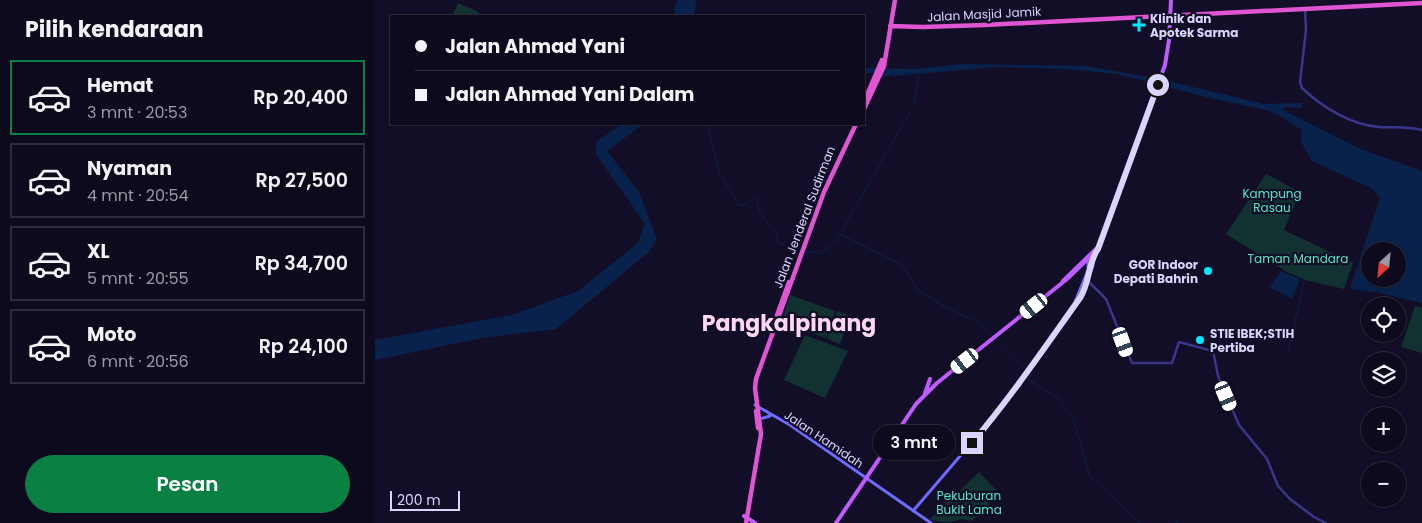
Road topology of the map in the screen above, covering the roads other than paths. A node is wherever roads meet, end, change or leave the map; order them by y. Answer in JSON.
{"nodes":[{"id":1,"x":894,"y":0,"type":"edge"},
{"id":2,"x":1171,"y":0,"type":"edge"},
{"id":3,"x":1422,"y":3,"type":"edge"},
{"id":4,"x":1305,"y":9,"type":"junction"},
{"id":5,"x":1171,"y":16,"type":"junction"},
{"id":6,"x":889,"y":26,"type":"junction"},
{"id":7,"x":879,"y":75,"type":"junction"},
{"id":8,"x":865,"y":100,"type":"edge"},
{"id":9,"x":865,"y":107,"type":"edge"},
{"id":10,"x":855,"y":125,"type":"edge"},
{"id":11,"x":1422,"y":130,"type":"edge"},
{"id":12,"x":1091,"y":256,"type":"junction"},
{"id":13,"x":1088,"y":282,"type":"junction"},
{"id":14,"x":1074,"y":304,"type":"junction"},
{"id":15,"x":930,"y":379,"type":"dead end"},
{"id":16,"x":923,"y":397,"type":"junction"},
{"id":17,"x":756,"y":405,"type":"junction"},
{"id":18,"x":771,"y":416,"type":"junction"},
{"id":19,"x":760,"y":419,"type":"junction"},
{"id":20,"x":758,"y":443,"type":"junction"},
{"id":21,"x":866,"y":478,"type":"junction"},
{"id":22,"x":912,"y":511,"type":"junction"},
{"id":23,"x":745,"y":520,"type":"edge"},
{"id":24,"x":755,"y":523,"type":"edge"},
{"id":25,"x":836,"y":523,"type":"edge"},
{"id":26,"x":931,"y":523,"type":"edge"},
{"id":27,"x":1326,"y":523,"type":"edge"}],
"edges":[{"from":1,"to":6,"type":"highway"},
{"from":2,"to":5,"type":"main road"},
{"from":3,"to":4,"type":"highway","name":"Jalan Masjid Jamik"},
{"from":4,"to":5,"type":"highway","name":"Jalan Masjid Jamik"},
{"from":4,"to":11,"type":"street"},
{"from":5,"to":6,"type":"highway","name":"Jalan Masjid Jamik"},
{"from":5,"to":12,"type":"main road"},
{"from":6,"to":7,"type":"highway"},
{"from":7,"to":8,"type":"highway"},
{"from":7,"to":9,"type":"highway"},
{"from":10,"to":17,"type":"highway","name":"Jalan Jenderal Sudirman"},
{"from":12,"to":13,"type":"main road"},
{"from":12,"to":14,"type":"main road"},
{"from":12,"to":16,"type":"main road"},
{"from":13,"to":14,"type":"main road"},
{"from":13,"to":27,"type":"street"},
{"from":14,"to":22,"type":"main road"},
{"from":15,"to":16,"type":"main road"},
{"from":16,"to":21,"type":"main road"},
{"from":17,"to":18,"type":"main road","name":"Jalan Hamidah"},
{"from":17,"to":19,"type":"highway","name":"Jalan Jenderal Sudirman"},
{"from":17,"to":20,"type":"highway","name":"Jalan Jenderal Sudirman"},
{"from":18,"to":19,"type":"main road","name":"Jalan Hamidah"},
{"from":18,"to":21,"type":"main road","name":"Jalan Hamidah"},
{"from":19,"to":20,"type":"highway","name":"Jalan Jenderal Sudirman"},
{"from":20,"to":23,"type":"highway","name":"Jalan Jenderal Sudirman"},
{"from":21,"to":22,"type":"main road","name":"Jalan Hamidah"},
{"from":21,"to":25,"type":"main road"},
{"from":22,"to":26,"type":"main road","name":"Jalan Hamidah"},
{"from":23,"to":24,"type":"main road"}]}
